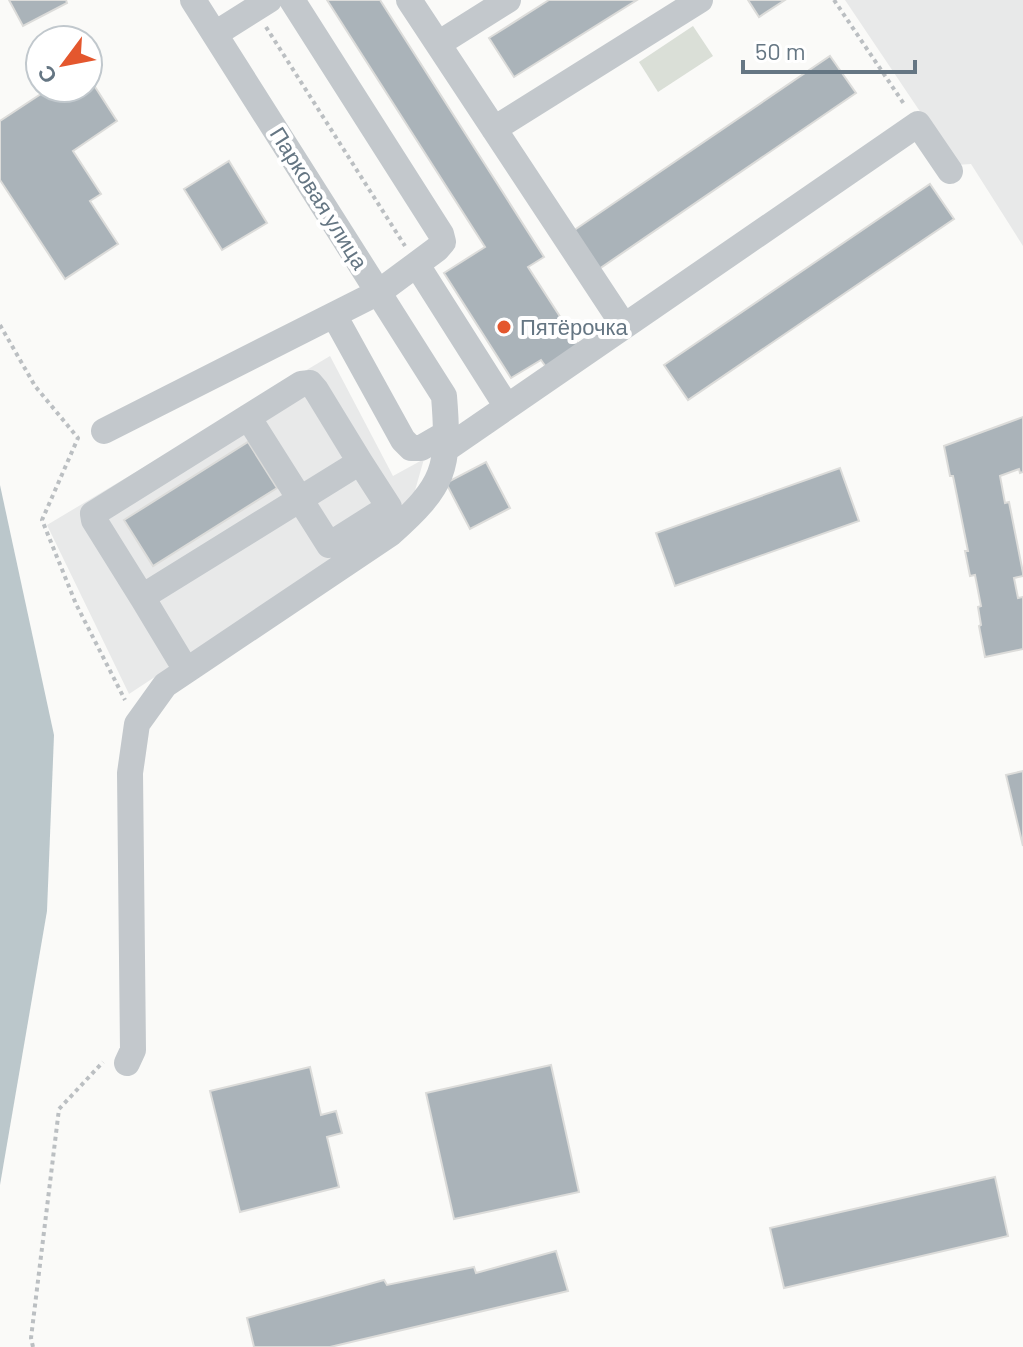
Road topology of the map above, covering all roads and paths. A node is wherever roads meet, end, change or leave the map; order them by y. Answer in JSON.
{"nodes":[{"id":1,"x":193,"y":0,"type":"edge"},
{"id":2,"x":292,"y":0,"type":"edge"},
{"id":3,"x":409,"y":0,"type":"edge"},
{"id":4,"x":508,"y":0,"type":"edge"},
{"id":5,"x":700,"y":0,"type":"edge"},
{"id":6,"x":834,"y":0,"type":"edge"},
{"id":7,"x":262,"y":4,"type":"edge"},
{"id":8,"x":215,"y":34,"type":"junction"},
{"id":9,"x":438,"y":44,"type":"junction"},
{"id":10,"x":918,"y":124,"type":"junction"},
{"id":11,"x":494,"y":129,"type":"junction"},
{"id":12,"x":950,"y":171,"type":"dead end"},
{"id":13,"x":417,"y":265,"type":"junction"},
{"id":14,"x":379,"y":292,"type":"junction"},
{"id":15,"x":334,"y":315,"type":"junction"},
{"id":16,"x":0,"y":325,"type":"edge"},
{"id":17,"x":624,"y":326,"type":"junction"},
{"id":18,"x":507,"y":407,"type":"junction"},
{"id":19,"x":248,"y":417,"type":"junction"},
{"id":20,"x":104,"y":431,"type":"dead end"},
{"id":21,"x":446,"y":441,"type":"junction"},
{"id":22,"x":360,"y":462,"type":"junction"},
{"id":23,"x":300,"y":499,"type":"junction"},
{"id":24,"x":142,"y":597,"type":"junction"},
{"id":25,"x":186,"y":670,"type":"junction"},
{"id":26,"x":137,"y":724,"type":"junction"},
{"id":27,"x":115,"y":1062,"type":"joint"},
{"id":28,"x":33,"y":1347,"type":"edge"}],
"edges":[{"from":1,"to":8,"type":"street","name":"Парковая улица"},
{"from":2,"to":13,"type":"street"},
{"from":3,"to":9,"type":"street"},
{"from":4,"to":9,"type":"street"},
{"from":5,"to":11,"type":"street"},
{"from":6,"to":10,"type":"path"},
{"from":7,"to":8,"type":"street"},
{"from":7,"to":13,"type":"path"},
{"from":8,"to":14,"type":"street","name":"Парковая улица"},
{"from":9,"to":11,"type":"street"},
{"from":10,"to":12,"type":"street"},
{"from":10,"to":17,"type":"street"},
{"from":11,"to":17,"type":"street"},
{"from":13,"to":14,"type":"street"},
{"from":13,"to":18,"type":"street"},
{"from":14,"to":15,"type":"street"},
{"from":14,"to":21,"type":"street","name":"Парковая улица"},
{"from":15,"to":20,"type":"street"},
{"from":15,"to":21,"type":"street"},
{"from":16,"to":26,"type":"path"},
{"from":17,"to":18,"type":"street"},
{"from":18,"to":21,"type":"street"},
{"from":19,"to":22,"type":"street"},
{"from":19,"to":23,"type":"street"},
{"from":19,"to":24,"type":"street"},
{"from":21,"to":25,"type":"street"},
{"from":22,"to":23,"type":"street"},
{"from":22,"to":23,"type":"street"},
{"from":23,"to":24,"type":"street"},
{"from":24,"to":25,"type":"street"},
{"from":25,"to":26,"type":"street"},
{"from":26,"to":27,"type":"street"},
{"from":27,"to":28,"type":"path"}]}
